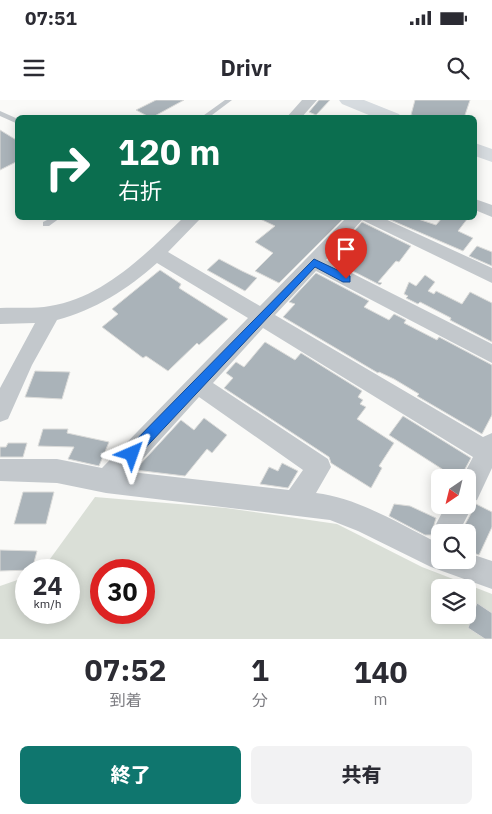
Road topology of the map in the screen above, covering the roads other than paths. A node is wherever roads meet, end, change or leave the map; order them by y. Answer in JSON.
{"nodes":[{"id":1,"x":229,"y":100,"type":"edge"},
{"id":2,"x":310,"y":100,"type":"edge"},
{"id":3,"x":348,"y":100,"type":"edge"},
{"id":4,"x":0,"y":113,"type":"edge"},
{"id":5,"x":207,"y":115,"type":"edge"},
{"id":6,"x":296,"y":115,"type":"edge"},
{"id":7,"x":386,"y":115,"type":"edge"},
{"id":8,"x":15,"y":120,"type":"edge"},
{"id":9,"x":477,"y":150,"type":"edge"},
{"id":10,"x":492,"y":156,"type":"edge"},
{"id":11,"x":477,"y":205,"type":"edge"},
{"id":12,"x":492,"y":211,"type":"edge"},
{"id":13,"x":53,"y":220,"type":"edge"},
{"id":14,"x":191,"y":220,"type":"edge"},
{"id":15,"x":353,"y":220,"type":"edge"},
{"id":16,"x":374,"y":220,"type":"edge"},
{"id":17,"x":46,"y":224,"type":"dead end"},
{"id":18,"x":157,"y":254,"type":"junction"},
{"id":19,"x":314,"y":262,"type":"junction"},
{"id":20,"x":492,"y":276,"type":"edge"},
{"id":21,"x":50,"y":314,"type":"junction"},
{"id":22,"x":0,"y":316,"type":"edge"},
{"id":23,"x":261,"y":316,"type":"junction"},
{"id":24,"x":492,"y":354,"type":"edge"},
{"id":25,"x":197,"y":384,"type":"junction"},
{"id":26,"x":0,"y":412,"type":"edge"},
{"id":27,"x":490,"y":448,"type":"edge"},
{"id":28,"x":0,"y":470,"type":"edge"},
{"id":29,"x":476,"y":475,"type":"edge"},
{"id":30,"x":106,"y":481,"type":"junction"},
{"id":31,"x":295,"y":503,"type":"junction"},
{"id":32,"x":431,"y":550,"type":"edge"},
{"id":33,"x":476,"y":569,"type":"edge"},
{"id":34,"x":492,"y":575,"type":"edge"}],
"edges":[{"from":1,"to":5,"type":"lane"},
{"from":2,"to":6,"type":"street"},
{"from":3,"to":7,"type":"main road"},
{"from":4,"to":8,"type":"lane"},
{"from":9,"to":10,"type":"main road"},
{"from":11,"to":12,"type":"street"},
{"from":13,"to":17,"type":"lane"},
{"from":14,"to":18,"type":"street"},
{"from":15,"to":19,"type":"street"},
{"from":16,"to":20,"type":"street"},
{"from":18,"to":21,"type":"street"},
{"from":18,"to":23,"type":"street"},
{"from":19,"to":23,"type":"street"},
{"from":19,"to":24,"type":"street"},
{"from":21,"to":22,"type":"street"},
{"from":21,"to":26,"type":"street"},
{"from":23,"to":25,"type":"street"},
{"from":23,"to":27,"type":"street"},
{"from":25,"to":30,"type":"street"},
{"from":25,"to":31,"type":"street"},
{"from":27,"to":29,"type":"street"},
{"from":28,"to":30,"type":"street"},
{"from":30,"to":31,"type":"street"},
{"from":31,"to":32,"type":"street"},
{"from":33,"to":34,"type":"street"}]}
